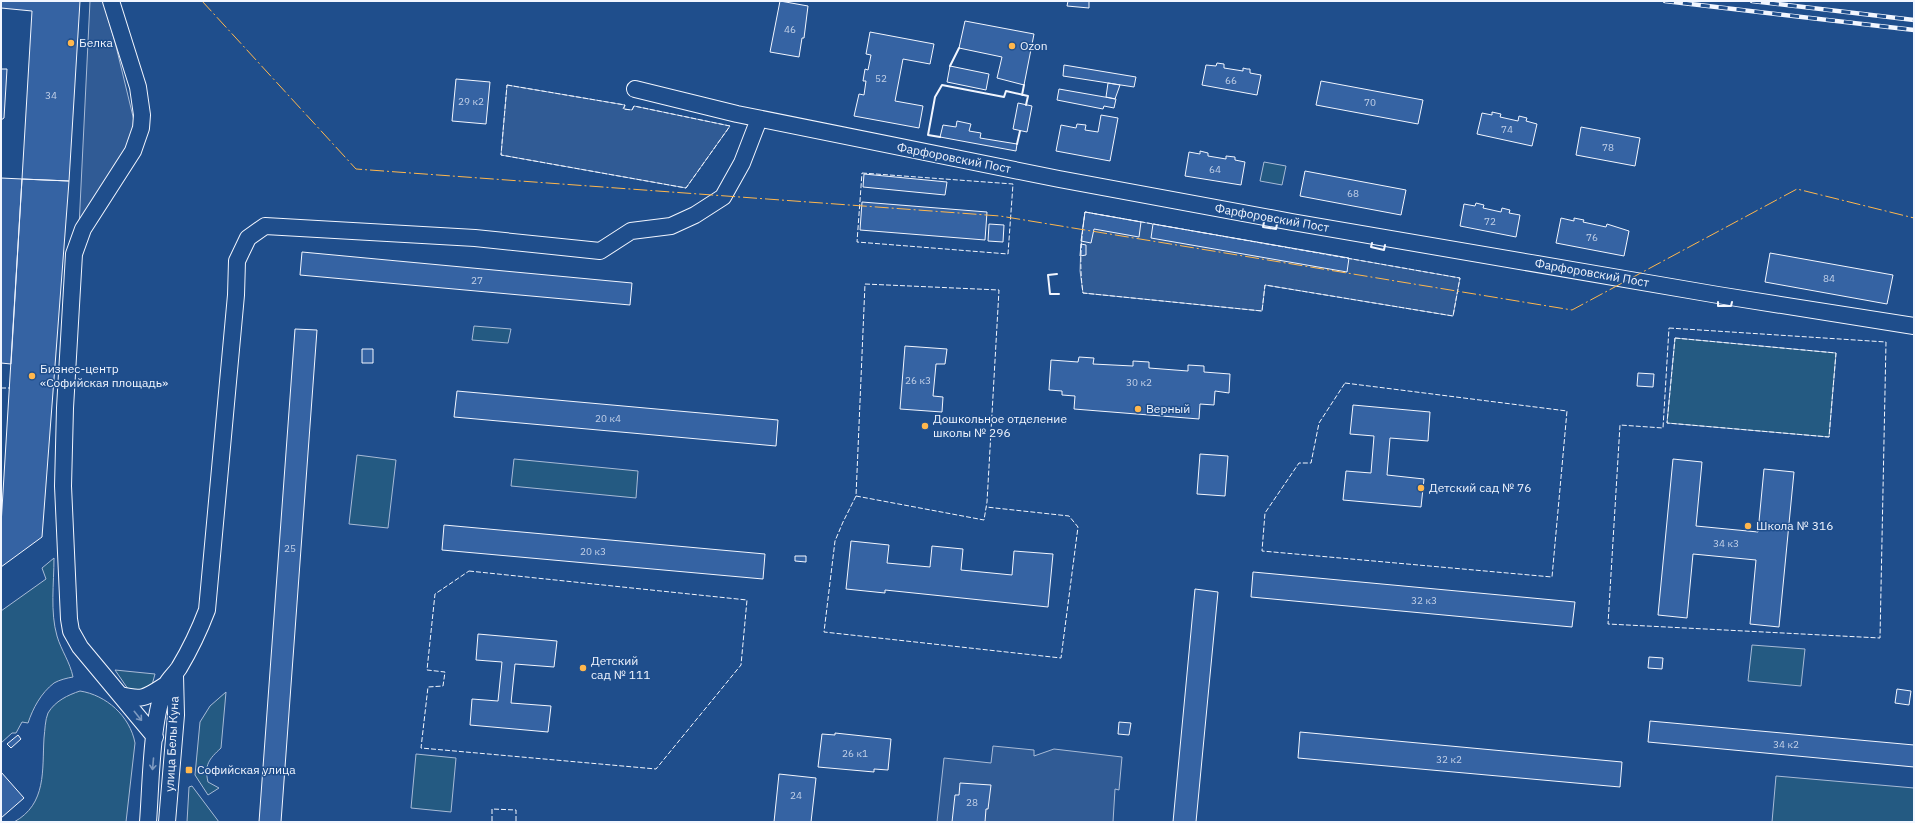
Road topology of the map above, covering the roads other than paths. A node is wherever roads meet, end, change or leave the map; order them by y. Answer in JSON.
{"nodes":[{"id":1,"x":111,"y":1,"type":"edge"},
{"id":2,"x":635,"y":89,"type":"dead end"},
{"id":3,"x":759,"y":118,"type":"junction"},
{"id":4,"x":1914,"y":326,"type":"edge"},
{"id":5,"x":171,"y":679,"type":"junction"},
{"id":6,"x":120,"y":695,"type":"junction"},
{"id":7,"x":155,"y":737,"type":"junction"},
{"id":8,"x":148,"y":822,"type":"edge"},
{"id":9,"x":168,"y":822,"type":"edge"}],
"edges":[{"from":1,"to":6,"type":"street"},
{"from":2,"to":3,"type":"street","name":"Фарфоровский Пост"},
{"from":3,"to":4,"type":"street","name":"Фарфоровский Пост"},
{"from":3,"to":5,"type":"street"},
{"from":5,"to":6,"type":"street"},
{"from":5,"to":7,"type":"street","name":"улица Белы Куна"},
{"from":5,"to":9,"type":"street","name":"улица Белы Куна"},
{"from":6,"to":7,"type":"street","one_way":true},
{"from":7,"to":8,"type":"street","name":"улица Белы Куна","one_way":true}]}
